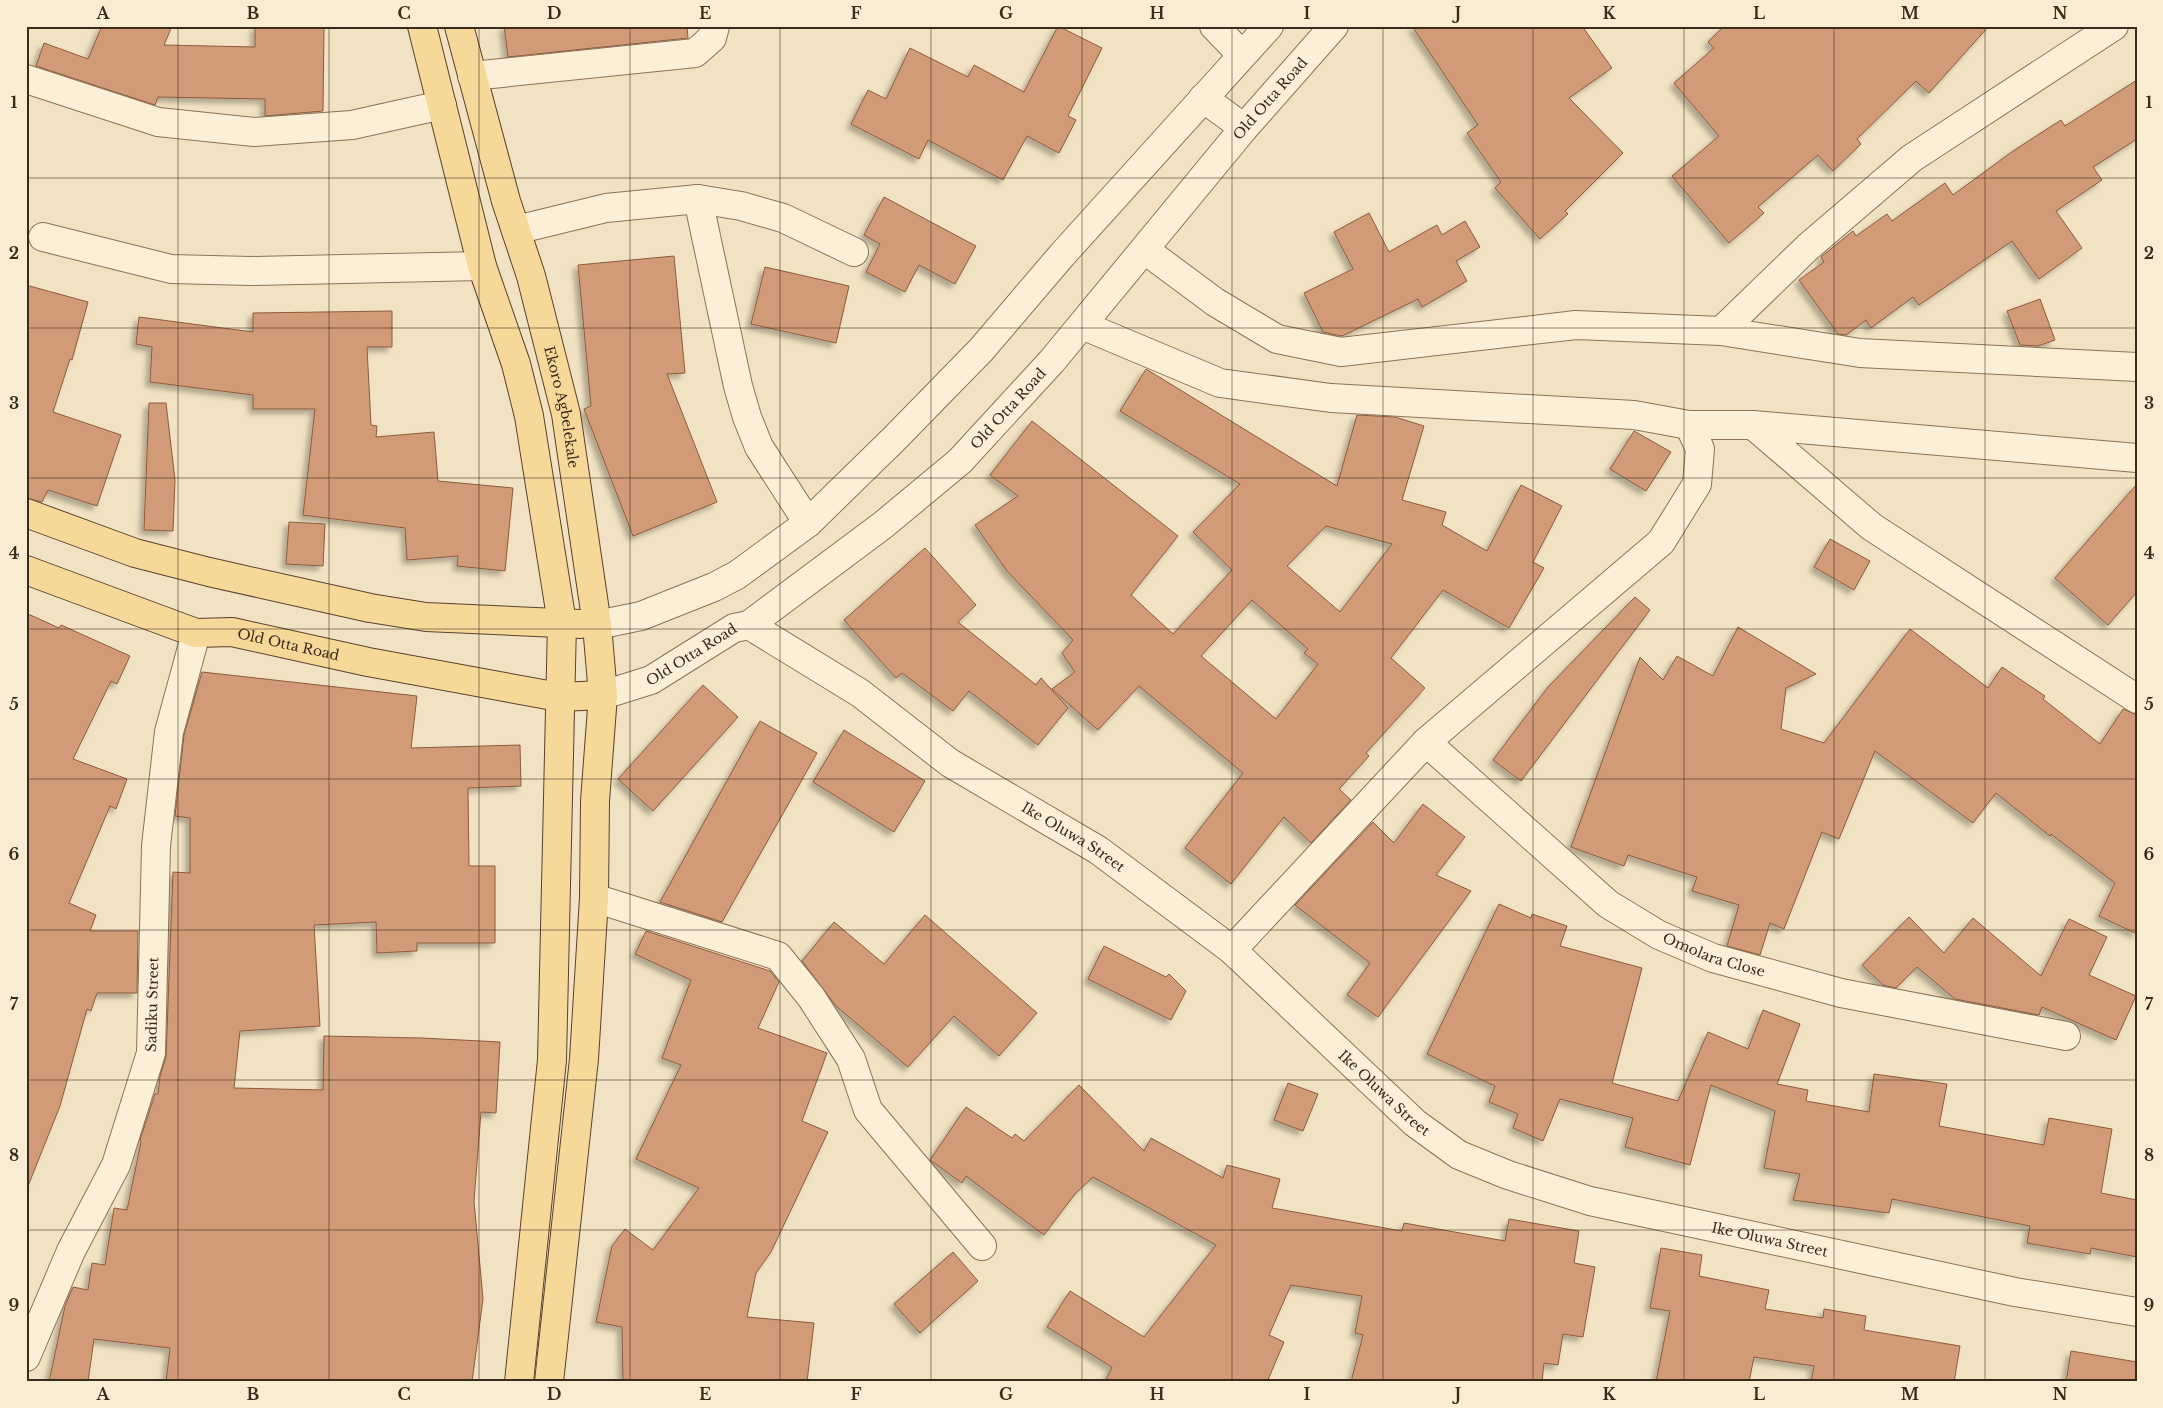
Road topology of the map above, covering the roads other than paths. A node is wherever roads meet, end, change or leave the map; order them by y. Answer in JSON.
{"nodes":[{"id":1,"x":422,"y":26,"type":"edge"},
{"id":2,"x":460,"y":26,"type":"edge"},
{"id":3,"x":715,"y":26,"type":"edge"},
{"id":4,"x":1214,"y":26,"type":"edge"},
{"id":5,"x":1269,"y":26,"type":"edge"},
{"id":6,"x":1334,"y":26,"type":"edge"},
{"id":7,"x":2114,"y":26,"type":"edge"},
{"id":8,"x":1242,"y":55,"type":"junction"},
{"id":9,"x":472,"y":76,"type":"junction"},
{"id":10,"x":26,"y":79,"type":"edge"},
{"id":11,"x":1203,"y":98,"type":"junction"},
{"id":12,"x":442,"y":105,"type":"junction"},
{"id":13,"x":1244,"y":128,"type":"junction"},
{"id":14,"x":698,"y":199,"type":"junction"},
{"id":15,"x":516,"y":230,"type":"junction"},
{"id":16,"x":43,"y":237,"type":"dead end"},
{"id":17,"x":854,"y":252,"type":"dead end"},
{"id":18,"x":1136,"y":259,"type":"junction"},
{"id":19,"x":482,"y":266,"type":"junction"},
{"id":20,"x":1082,"y":325,"type":"junction"},
{"id":21,"x":1721,"y":331,"type":"junction"},
{"id":22,"x":2137,"y":367,"type":"edge"},
{"id":23,"x":1689,"y":425,"type":"junction"},
{"id":24,"x":1753,"y":425,"type":"junction"},
{"id":25,"x":2137,"y":458,"type":"edge"},
{"id":26,"x":26,"y":513,"type":"edge"},
{"id":27,"x":808,"y":523,"type":"junction"},
{"id":28,"x":26,"y":570,"type":"edge"},
{"id":29,"x":562,"y":623,"type":"junction"},
{"id":30,"x":597,"y":625,"type":"junction"},
{"id":31,"x":749,"y":625,"type":"junction"},
{"id":32,"x":196,"y":633,"type":"junction"},
{"id":33,"x":603,"y":694,"type":"junction"},
{"id":34,"x":559,"y":698,"type":"junction"},
{"id":35,"x":2137,"y":699,"type":"edge"},
{"id":36,"x":1426,"y":742,"type":"junction"},
{"id":37,"x":594,"y":898,"type":"junction"},
{"id":38,"x":1232,"y":950,"type":"junction"},
{"id":39,"x":2066,"y":1036,"type":"dead end"},
{"id":40,"x":982,"y":1246,"type":"dead end"},
{"id":41,"x":2137,"y":1312,"type":"edge"},
{"id":42,"x":26,"y":1357,"type":"edge"},
{"id":43,"x":520,"y":1382,"type":"edge"},
{"id":44,"x":550,"y":1382,"type":"edge"}],
"edges":[{"from":1,"to":12,"type":"main road"},
{"from":2,"to":9,"type":"main road","name":"Ekoro Agbelekale"},
{"from":3,"to":9,"type":"street"},
{"from":4,"to":8,"type":"street"},
{"from":5,"to":8,"type":"street"},
{"from":6,"to":13,"type":"street","name":"Old Otta Road"},
{"from":7,"to":21,"type":"street"},
{"from":8,"to":11,"type":"street"},
{"from":9,"to":15,"type":"main road","name":"Ekoro Agbelekale"},
{"from":10,"to":12,"type":"street"},
{"from":11,"to":13,"type":"street"},
{"from":11,"to":27,"type":"street"},
{"from":12,"to":19,"type":"main road"},
{"from":13,"to":18,"type":"street","name":"Old Otta Road"},
{"from":14,"to":15,"type":"street"},
{"from":14,"to":17,"type":"street"},
{"from":14,"to":27,"type":"street"},
{"from":15,"to":30,"type":"main road","name":"Ekoro Agbelekale"},
{"from":16,"to":19,"type":"street"},
{"from":18,"to":20,"type":"street","name":"Old Otta Road"},
{"from":18,"to":21,"type":"street"},
{"from":19,"to":29,"type":"main road"},
{"from":20,"to":23,"type":"street"},
{"from":20,"to":31,"type":"street","name":"Old Otta Road"},
{"from":21,"to":22,"type":"street"},
{"from":23,"to":24,"type":"street"},
{"from":23,"to":36,"type":"street"},
{"from":24,"to":25,"type":"street"},
{"from":24,"to":35,"type":"street"},
{"from":26,"to":29,"type":"main road"},
{"from":27,"to":30,"type":"street"},
{"from":28,"to":32,"type":"main road","name":"Old Otta Road"},
{"from":29,"to":30,"type":"main road"},
{"from":29,"to":34,"type":"main road"},
{"from":30,"to":33,"type":"main road","name":"Ekoro Agbelekale"},
{"from":31,"to":33,"type":"street","name":"Old Otta Road"},
{"from":31,"to":38,"type":"street","name":"Ike Oluwa Street"},
{"from":32,"to":34,"type":"main road","name":"Old Otta Road"},
{"from":32,"to":42,"type":"street","name":"Sadiku Street"},
{"from":33,"to":34,"type":"main road","name":"Old Otta Road"},
{"from":33,"to":37,"type":"main road","name":"Ekoro Agbelekale"},
{"from":34,"to":43,"type":"main road"},
{"from":36,"to":38,"type":"street"},
{"from":36,"to":39,"type":"street","name":"Omolara Close"},
{"from":37,"to":40,"type":"street"},
{"from":37,"to":44,"type":"main road","name":"Ekoro Agbelekale"},
{"from":38,"to":41,"type":"street","name":"Ike Oluwa Street"}]}
